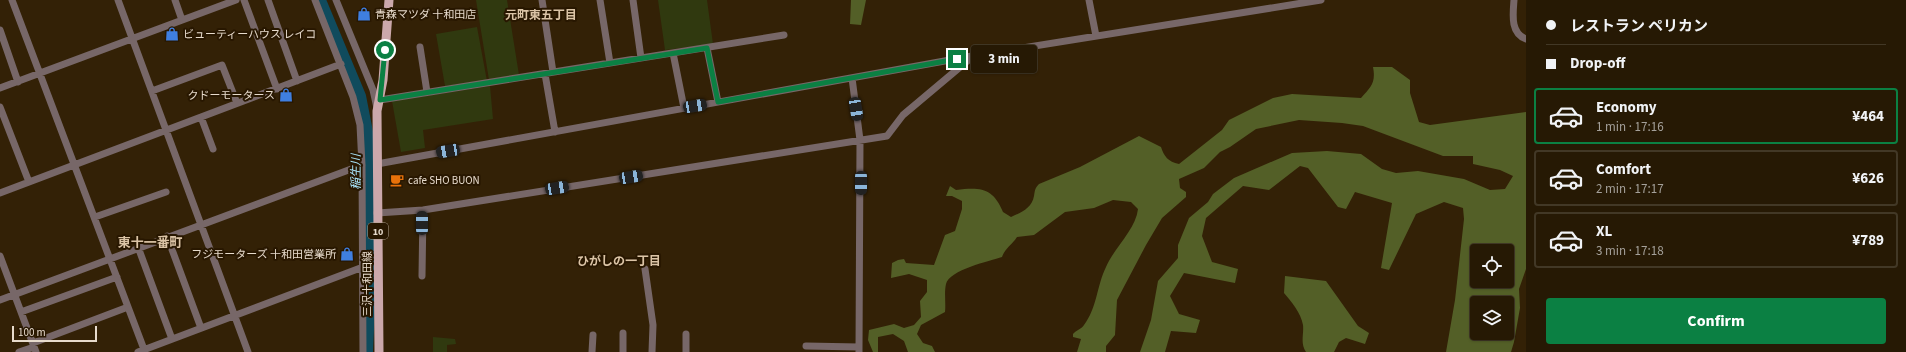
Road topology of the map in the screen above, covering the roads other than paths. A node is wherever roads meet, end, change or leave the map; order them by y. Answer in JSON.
{"nodes":[{"id":1,"x":12,"y":0,"type":"edge"},
{"id":2,"x":128,"y":0,"type":"edge"},
{"id":3,"x":175,"y":0,"type":"edge"},
{"id":4,"x":236,"y":0,"type":"edge"},
{"id":5,"x":244,"y":0,"type":"edge"},
{"id":6,"x":268,"y":0,"type":"edge"},
{"id":7,"x":315,"y":0,"type":"edge"},
{"id":8,"x":336,"y":0,"type":"edge"},
{"id":9,"x":389,"y":0,"type":"edge"},
{"id":10,"x":542,"y":0,"type":"edge"},
{"id":11,"x":600,"y":0,"type":"edge"},
{"id":12,"x":633,"y":0,"type":"edge"},
{"id":13,"x":1089,"y":0,"type":"edge"},
{"id":14,"x":1321,"y":0,"type":"edge"},
{"id":15,"x":1514,"y":0,"type":"edge"},
{"id":16,"x":119,"y":2,"type":"edge"},
{"id":17,"x":182,"y":20,"type":"junction"},
{"id":18,"x":0,"y":30,"type":"edge"},
{"id":19,"x":784,"y":36,"type":"dead end"},
{"id":20,"x":1096,"y":36,"type":"junction"},
{"id":21,"x":1526,"y":39,"type":"edge"},
{"id":22,"x":133,"y":40,"type":"junction"},
{"id":23,"x":420,"y":47,"type":"dead end"},
{"id":24,"x":707,"y":48,"type":"junction"},
{"id":25,"x":673,"y":54,"type":"junction"},
{"id":26,"x":972,"y":56,"type":"junction"},
{"id":27,"x":642,"y":58,"type":"junction"},
{"id":28,"x":610,"y":63,"type":"junction"},
{"id":29,"x":341,"y":64,"type":"junction"},
{"id":30,"x":40,"y":73,"type":"junction"},
{"id":31,"x":549,"y":73,"type":"junction"},
{"id":32,"x":852,"y":78,"type":"junction"},
{"id":33,"x":297,"y":81,"type":"junction"},
{"id":34,"x":18,"y":82,"type":"junction"},
{"id":35,"x":0,"y":88,"type":"edge"},
{"id":36,"x":277,"y":89,"type":"junction"},
{"id":37,"x":152,"y":91,"type":"junction"},
{"id":38,"x":427,"y":92,"type":"junction"},
{"id":39,"x":380,"y":100,"type":"junction"},
{"id":40,"x":718,"y":102,"type":"junction"},
{"id":41,"x":237,"y":104,"type":"junction"},
{"id":42,"x":0,"y":107,"type":"edge"},
{"id":43,"x":684,"y":108,"type":"junction"},
{"id":44,"x":377,"y":110,"type":"junction"},
{"id":45,"x":201,"y":117,"type":"junction"},
{"id":46,"x":166,"y":130,"type":"junction"},
{"id":47,"x":555,"y":132,"type":"junction"},
{"id":48,"x":860,"y":140,"type":"junction"},
{"id":49,"x":213,"y":150,"type":"dead end"},
{"id":50,"x":74,"y":164,"type":"junction"},
{"id":51,"x":377,"y":164,"type":"junction"},
{"id":52,"x":362,"y":165,"type":"junction"},
{"id":53,"x":28,"y":182,"type":"junction"},
{"id":54,"x":166,"y":192,"type":"dead end"},
{"id":55,"x":0,"y":193,"type":"edge"},
{"id":56,"x":423,"y":210,"type":"junction"},
{"id":57,"x":377,"y":213,"type":"junction"},
{"id":58,"x":95,"y":217,"type":"junction"},
{"id":59,"x":201,"y":224,"type":"junction"},
{"id":60,"x":167,"y":236,"type":"junction"},
{"id":61,"x":138,"y":247,"type":"junction"},
{"id":62,"x":0,"y":256,"type":"edge"},
{"id":63,"x":109,"y":258,"type":"junction"},
{"id":64,"x":363,"y":267,"type":"junction"},
{"id":65,"x":645,"y":269,"type":"dead end"},
{"id":66,"x":422,"y":276,"type":"dead end"},
{"id":67,"x":117,"y":277,"type":"junction"},
{"id":68,"x":14,"y":294,"type":"junction"},
{"id":69,"x":0,"y":300,"type":"edge"},
{"id":70,"x":128,"y":307,"type":"junction"},
{"id":71,"x":21,"y":312,"type":"junction"},
{"id":72,"x":234,"y":316,"type":"junction"},
{"id":73,"x":201,"y":328,"type":"junction"},
{"id":74,"x":623,"y":333,"type":"dead end"},
{"id":75,"x":593,"y":334,"type":"dead end"},
{"id":76,"x":686,"y":334,"type":"dead end"},
{"id":77,"x":172,"y":339,"type":"junction"},
{"id":78,"x":806,"y":346,"type":"dead end"},
{"id":79,"x":34,"y":347,"type":"edge"},
{"id":80,"x":830,"y":349,"type":"edge"},
{"id":81,"x":859,"y":349,"type":"edge"},
{"id":82,"x":142,"y":351,"type":"edge"},
{"id":83,"x":19,"y":352,"type":"edge"},
{"id":84,"x":248,"y":352,"type":"edge"},
{"id":85,"x":363,"y":352,"type":"edge"},
{"id":86,"x":379,"y":352,"type":"edge"},
{"id":87,"x":592,"y":352,"type":"edge"},
{"id":88,"x":623,"y":352,"type":"edge"},
{"id":89,"x":652,"y":352,"type":"edge"},
{"id":90,"x":686,"y":352,"type":"edge"}],
"edges":[{"from":1,"to":30,"type":"street"},
{"from":2,"to":16,"type":"street"},
{"from":3,"to":17,"type":"street"},
{"from":4,"to":17,"type":"street"},
{"from":5,"to":36,"type":"street"},
{"from":6,"to":33,"type":"street"},
{"from":7,"to":29,"type":"street"},
{"from":8,"to":44,"type":"street","number":"10"},
{"from":9,"to":39,"type":"main road","name":"三沢十和田線","number":"10"},
{"from":10,"to":31,"type":"street"},
{"from":11,"to":28,"type":"street"},
{"from":12,"to":27,"type":"street"},
{"from":13,"to":20,"type":"street"},
{"from":14,"to":20,"type":"street"},
{"from":15,"to":21,"type":"street"},
{"from":16,"to":22,"type":"street"},
{"from":17,"to":22,"type":"street"},
{"from":18,"to":34,"type":"street"},
{"from":19,"to":24,"type":"street"},
{"from":20,"to":26,"type":"street"},
{"from":22,"to":30,"type":"street"},
{"from":22,"to":37,"type":"street"},
{"from":23,"to":38,"type":"street"},
{"from":24,"to":25,"type":"street"},
{"from":24,"to":40,"type":"street"},
{"from":25,"to":27,"type":"street"},
{"from":25,"to":43,"type":"street"},
{"from":26,"to":32,"type":"street"},
{"from":26,"to":48,"type":"street"},
{"from":27,"to":28,"type":"street"},
{"from":28,"to":31,"type":"street"},
{"from":29,"to":33,"type":"street"},
{"from":29,"to":52,"type":"street"},
{"from":30,"to":34,"type":"street"},
{"from":30,"to":50,"type":"street"},
{"from":31,"to":38,"type":"street"},
{"from":31,"to":47,"type":"street"},
{"from":32,"to":40,"type":"street"},
{"from":32,"to":48,"type":"street"},
{"from":33,"to":36,"type":"street"},
{"from":34,"to":35,"type":"street"},
{"from":36,"to":41,"type":"street"},
{"from":37,"to":41,"type":"street"},
{"from":37,"to":46,"type":"street"},
{"from":38,"to":39,"type":"street"},
{"from":39,"to":44,"type":"main road","name":"三沢十和田線","number":"10"},
{"from":40,"to":43,"type":"street"},
{"from":41,"to":45,"type":"street"},
{"from":42,"to":53,"type":"street"},
{"from":43,"to":47,"type":"street"},
{"from":44,"to":51,"type":"main road","name":"三沢十和田線","number":"10"},
{"from":45,"to":46,"type":"street"},
{"from":45,"to":49,"type":"street"},
{"from":46,"to":50,"type":"street"},
{"from":46,"to":59,"type":"street"},
{"from":47,"to":51,"type":"street"},
{"from":48,"to":56,"type":"street"},
{"from":48,"to":81,"type":"street"},
{"from":50,"to":53,"type":"street"},
{"from":50,"to":58,"type":"street"},
{"from":51,"to":57,"type":"main road","name":"三沢十和田線","number":"10"},
{"from":52,"to":59,"type":"street"},
{"from":52,"to":64,"type":"street"},
{"from":53,"to":55,"type":"street"},
{"from":54,"to":58,"type":"street"},
{"from":56,"to":57,"type":"street"},
{"from":56,"to":66,"type":"street"},
{"from":57,"to":86,"type":"main road","name":"三沢十和田線","number":"10"},
{"from":58,"to":63,"type":"street"},
{"from":59,"to":60,"type":"street"},
{"from":59,"to":72,"type":"street"},
{"from":60,"to":61,"type":"street"},
{"from":60,"to":73,"type":"street"},
{"from":61,"to":63,"type":"street"},
{"from":61,"to":77,"type":"street"},
{"from":62,"to":68,"type":"street"},
{"from":63,"to":67,"type":"street"},
{"from":63,"to":68,"type":"street"},
{"from":64,"to":72,"type":"street"},
{"from":64,"to":85,"type":"street"},
{"from":65,"to":89,"type":"street"},
{"from":67,"to":70,"type":"street"},
{"from":67,"to":71,"type":"street"},
{"from":68,"to":69,"type":"street"},
{"from":68,"to":71,"type":"street"},
{"from":70,"to":79,"type":"street"},
{"from":70,"to":82,"type":"street"},
{"from":71,"to":79,"type":"street"},
{"from":72,"to":73,"type":"street"},
{"from":72,"to":84,"type":"street"},
{"from":73,"to":77,"type":"street"},
{"from":74,"to":88,"type":"street"},
{"from":75,"to":87,"type":"street"},
{"from":76,"to":90,"type":"street"},
{"from":77,"to":82,"type":"street"},
{"from":78,"to":80,"type":"street"},
{"from":79,"to":83,"type":"street"},
{"from":80,"to":81,"type":"street"}]}
